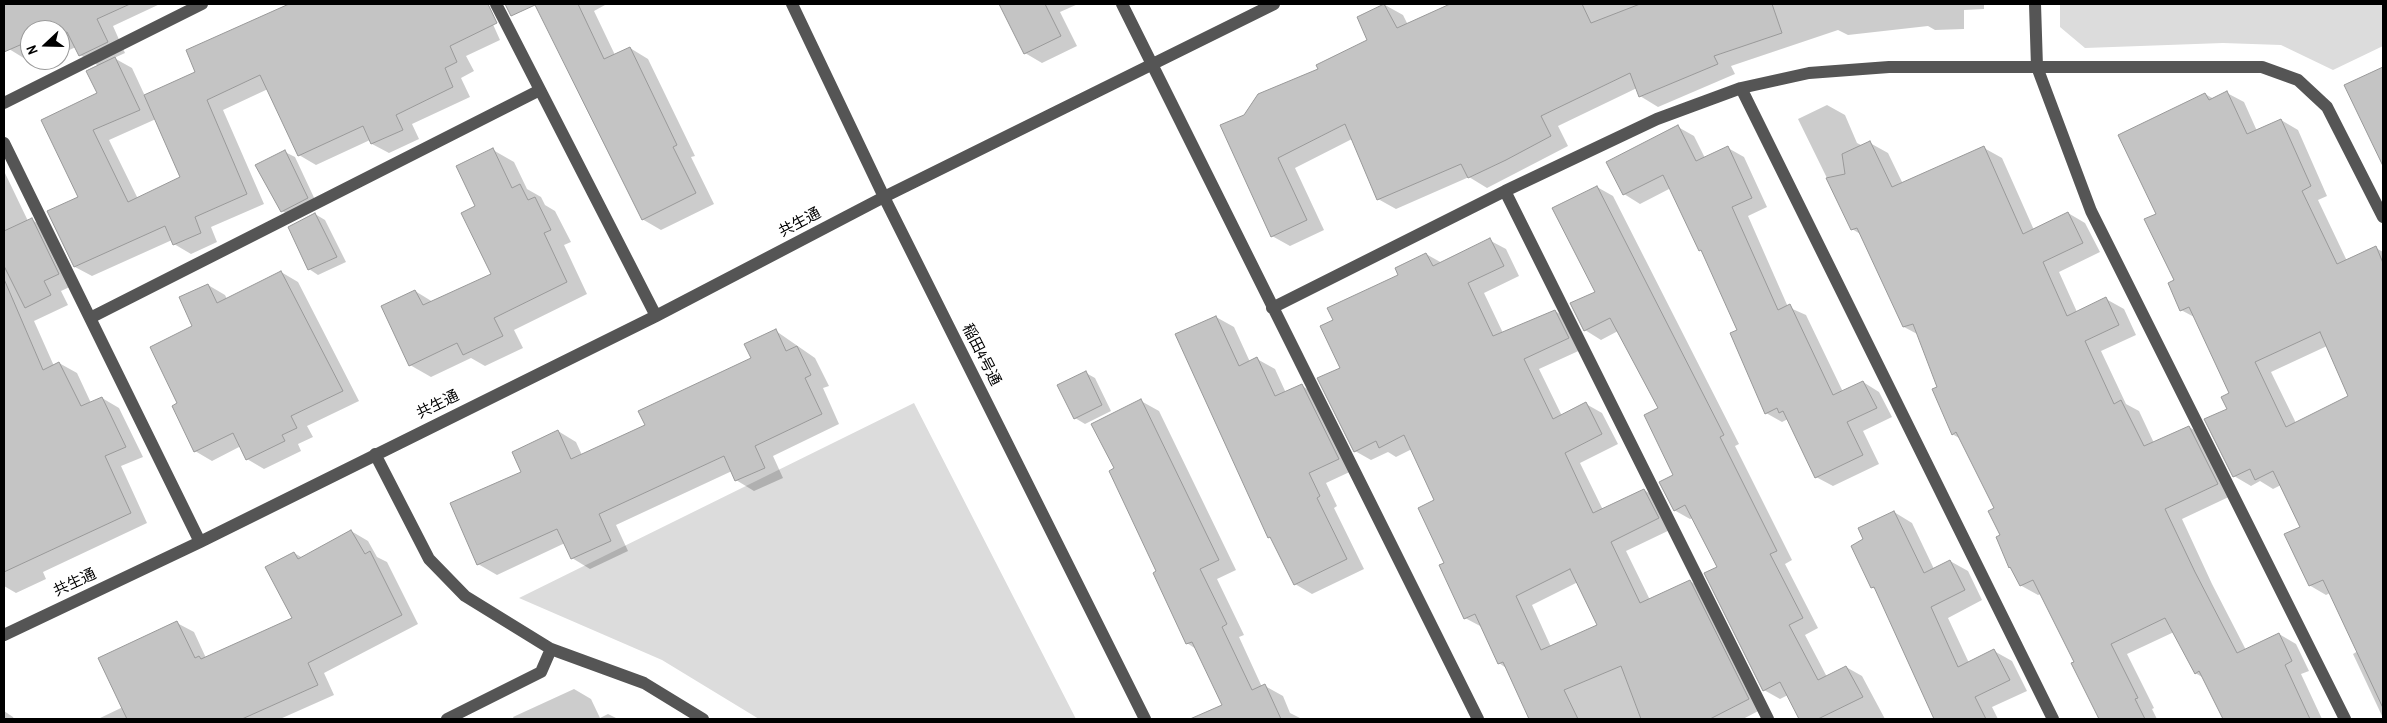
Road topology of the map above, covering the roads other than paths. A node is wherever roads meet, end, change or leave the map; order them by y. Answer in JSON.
{"nodes":[{"id":1,"x":202,"y":4,"type":"edge"},
{"id":2,"x":496,"y":4,"type":"edge"},
{"id":3,"x":792,"y":4,"type":"edge"},
{"id":4,"x":1122,"y":4,"type":"edge"},
{"id":5,"x":1274,"y":4,"type":"edge"},
{"id":6,"x":2034,"y":4,"type":"edge"},
{"id":7,"x":1152,"y":64,"type":"junction"},
{"id":8,"x":2038,"y":67,"type":"junction"},
{"id":9,"x":1741,"y":88,"type":"junction"},
{"id":10,"x":540,"y":90,"type":"junction"},
{"id":11,"x":4,"y":103,"type":"edge"},
{"id":12,"x":4,"y":143,"type":"edge"},
{"id":13,"x":1505,"y":191,"type":"junction"},
{"id":14,"x":884,"y":197,"type":"junction"},
{"id":15,"x":2383,"y":217,"type":"edge"},
{"id":16,"x":1272,"y":308,"type":"junction"},
{"id":17,"x":656,"y":316,"type":"junction"},
{"id":18,"x":90,"y":318,"type":"junction"},
{"id":19,"x":375,"y":454,"type":"junction"},
{"id":20,"x":200,"y":542,"type":"junction"},
{"id":21,"x":4,"y":635,"type":"edge"},
{"id":22,"x":551,"y":649,"type":"junction"},
{"id":23,"x":447,"y":719,"type":"edge"},
{"id":24,"x":703,"y":719,"type":"edge"},
{"id":25,"x":1145,"y":719,"type":"edge"},
{"id":26,"x":1478,"y":719,"type":"edge"},
{"id":27,"x":1768,"y":719,"type":"edge"},
{"id":28,"x":2054,"y":719,"type":"edge"},
{"id":29,"x":2345,"y":719,"type":"edge"}],
"edges":[{"from":1,"to":11,"type":"street"},
{"from":2,"to":10,"type":"street"},
{"from":3,"to":14,"type":"street","name":"稲田4号通"},
{"from":4,"to":7,"type":"street"},
{"from":5,"to":7,"type":"street","name":"共生通"},
{"from":6,"to":8,"type":"street"},
{"from":7,"to":14,"type":"street","name":"共生通"},
{"from":7,"to":16,"type":"street"},
{"from":8,"to":9,"type":"street"},
{"from":8,"to":15,"type":"street"},
{"from":8,"to":29,"type":"street"},
{"from":9,"to":13,"type":"street"},
{"from":9,"to":28,"type":"street"},
{"from":10,"to":17,"type":"street"},
{"from":10,"to":18,"type":"street"},
{"from":12,"to":18,"type":"street"},
{"from":13,"to":16,"type":"street"},
{"from":13,"to":27,"type":"street"},
{"from":14,"to":17,"type":"street","name":"共生通"},
{"from":14,"to":25,"type":"street","name":"稲田4号通"},
{"from":16,"to":26,"type":"street"},
{"from":17,"to":19,"type":"street","name":"共生通"},
{"from":18,"to":20,"type":"street"},
{"from":19,"to":20,"type":"street","name":"共生通"},
{"from":19,"to":22,"type":"street"},
{"from":20,"to":21,"type":"street","name":"共生通"},
{"from":22,"to":23,"type":"street"},
{"from":22,"to":24,"type":"street"}]}
